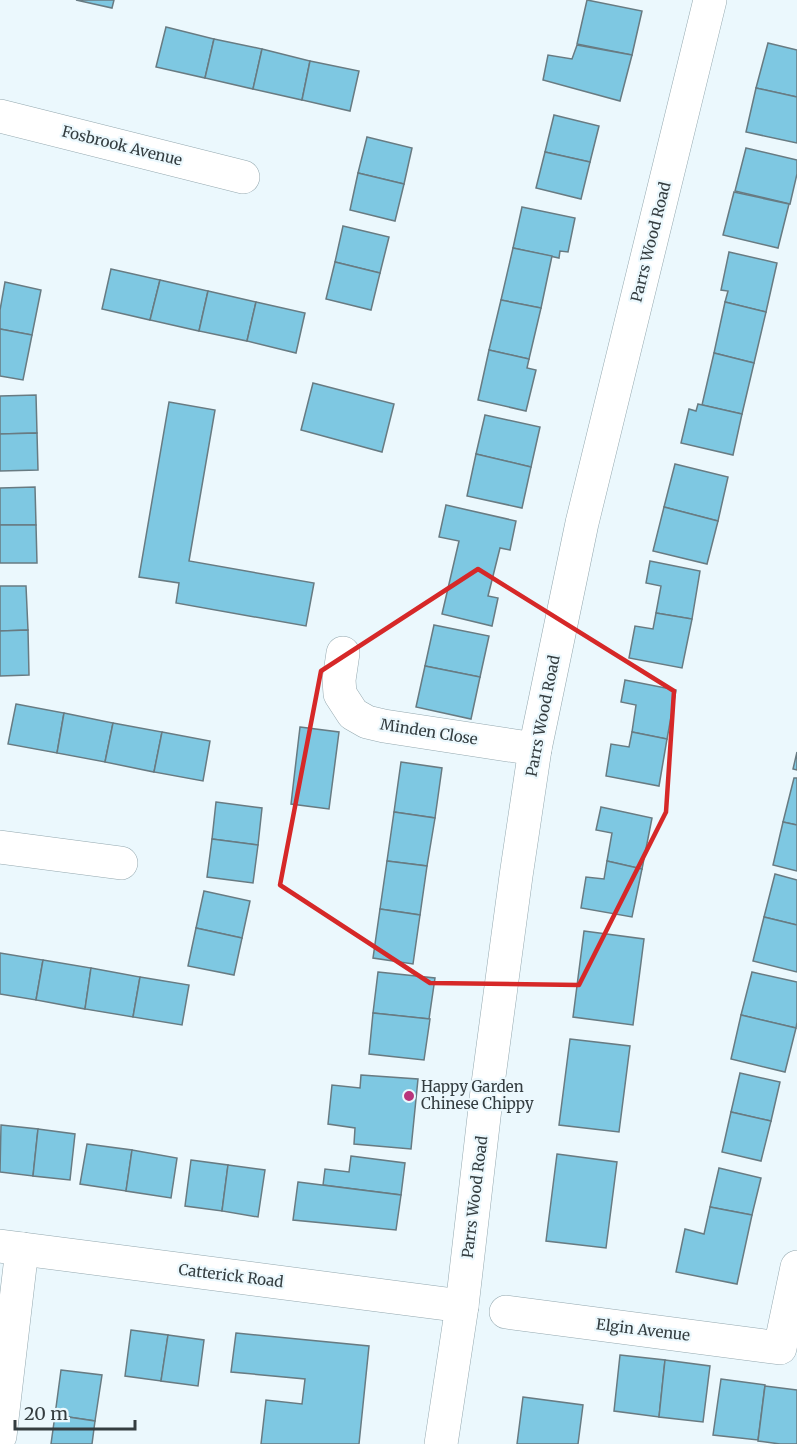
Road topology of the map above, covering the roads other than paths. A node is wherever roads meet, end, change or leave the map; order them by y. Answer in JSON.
{"nodes":[{"id":1,"x":710,"y":0,"type":"edge"},
{"id":2,"x":0,"y":116,"type":"edge"},
{"id":3,"x":243,"y":177,"type":"dead end"},
{"id":4,"x":343,"y":653,"type":"dead end"},
{"id":5,"x":535,"y":749,"type":"junction"},
{"id":6,"x":0,"y":847,"type":"edge"},
{"id":7,"x":121,"y":863,"type":"dead end"},
{"id":8,"x":11,"y":1247,"type":"edge"},
{"id":9,"x":797,"y":1267,"type":"edge"},
{"id":10,"x":462,"y":1306,"type":"junction"},
{"id":11,"x":506,"y":1312,"type":"dead end"},
{"id":12,"x":0,"y":1436,"type":"edge"},
{"id":13,"x":441,"y":1444,"type":"edge"}],
"edges":[{"from":1,"to":5,"type":"street","name":"Parrs Wood Road"},
{"from":2,"to":3,"type":"street","name":"Fosbrook Avenue"},
{"from":4,"to":5,"type":"street","name":"Minden Close"},
{"from":5,"to":10,"type":"street","name":"Parrs Wood Road"},
{"from":6,"to":7,"type":"street"},
{"from":8,"to":10,"type":"street","name":"Catterick Road"},
{"from":8,"to":12,"type":"street"},
{"from":9,"to":11,"type":"street","name":"Elgin Avenue"},
{"from":10,"to":13,"type":"street","name":"Parrs Wood Road"}]}
